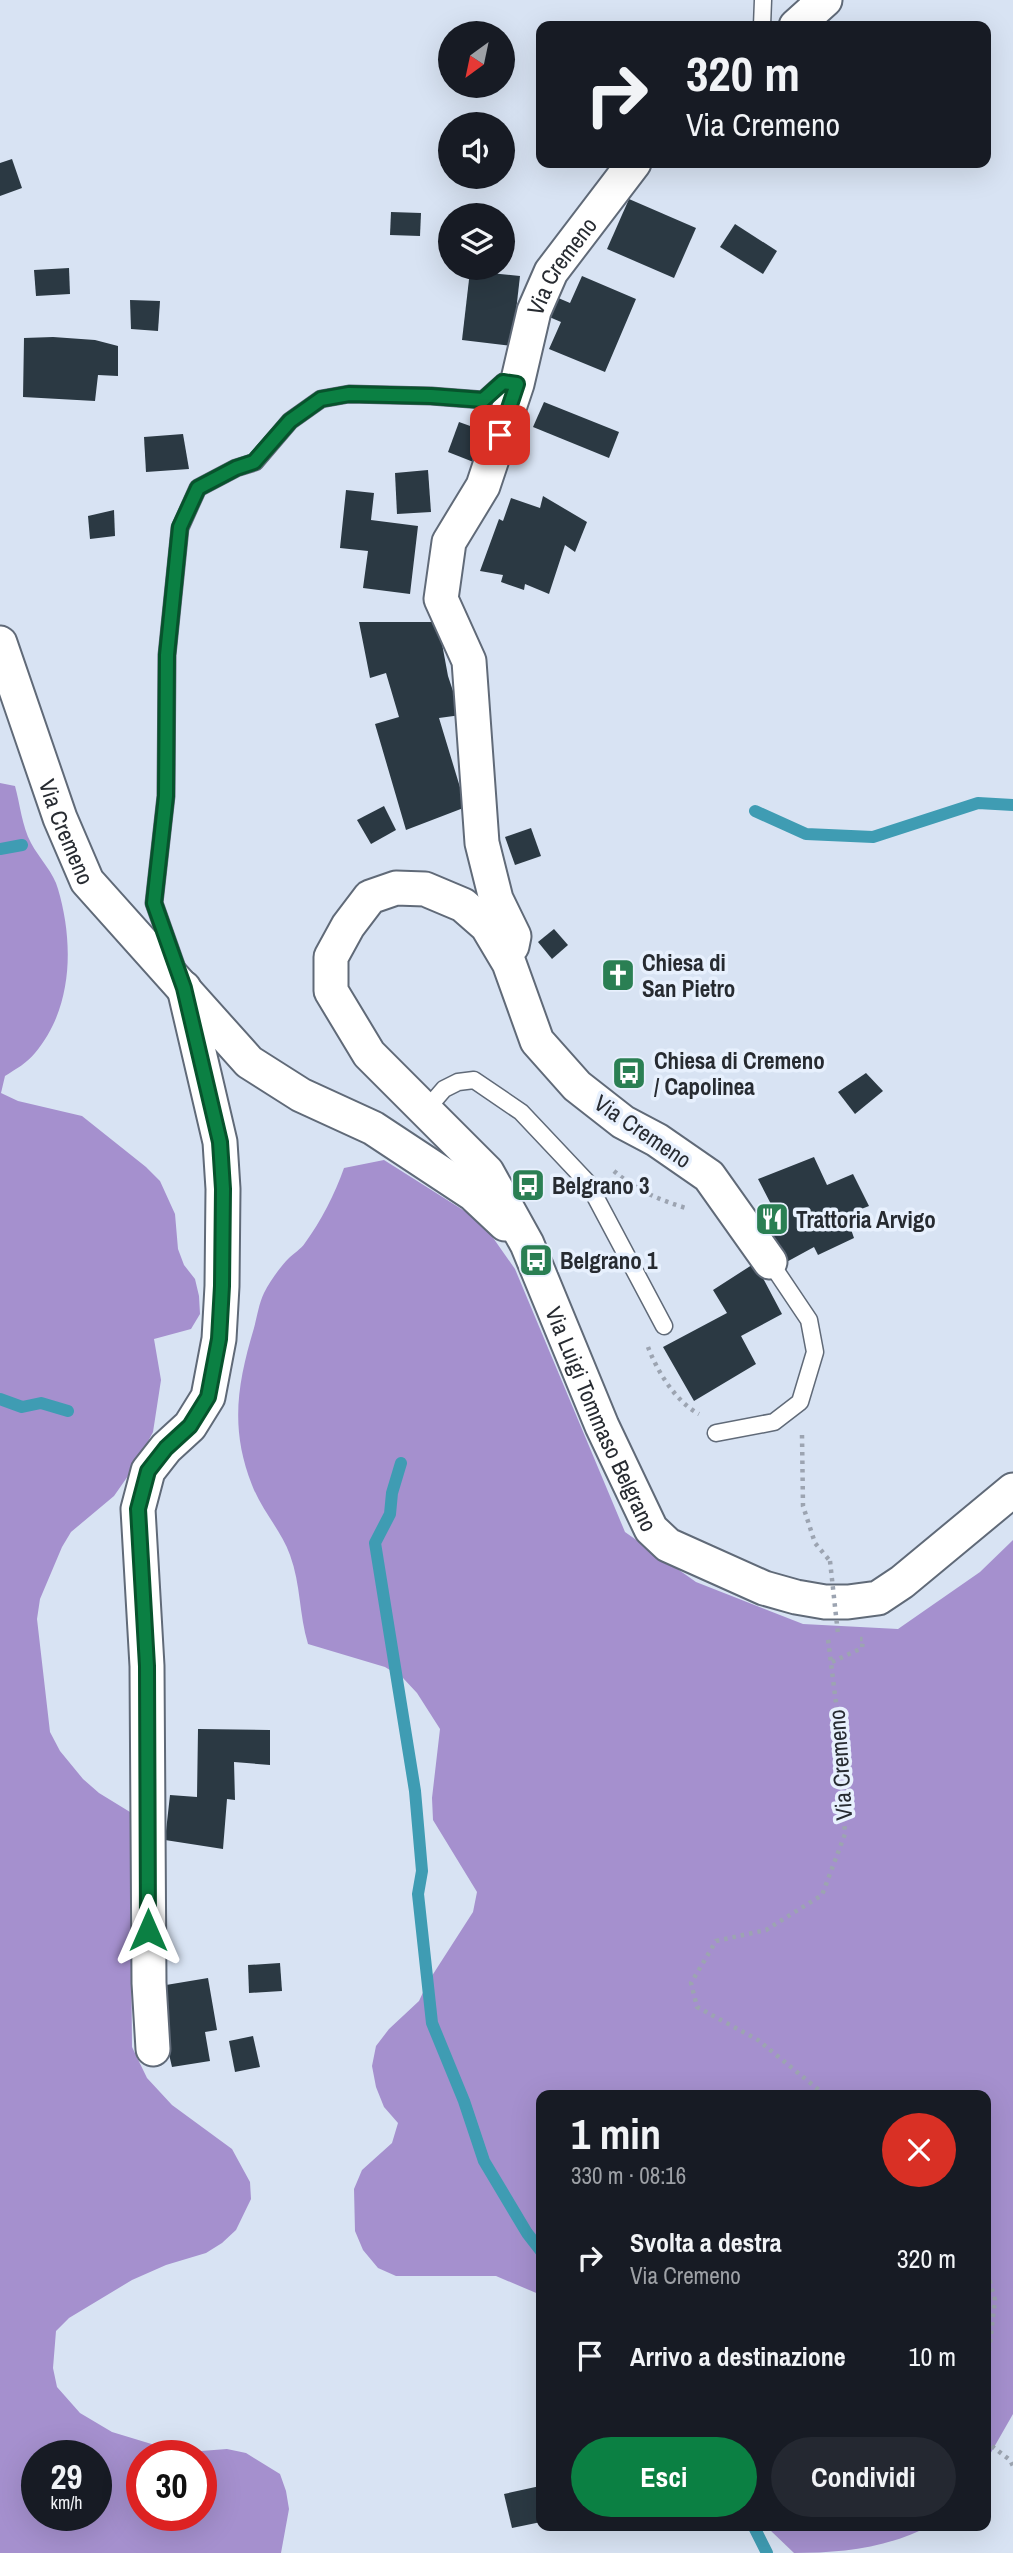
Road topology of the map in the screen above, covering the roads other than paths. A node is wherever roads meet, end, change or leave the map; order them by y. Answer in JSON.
{"nodes":[{"id":1,"x":763,"y":0,"type":"edge"},
{"id":2,"x":825,"y":0,"type":"edge"},
{"id":3,"x":762,"y":21,"type":"edge"},
{"id":4,"x":802,"y":21,"type":"edge"},
{"id":5,"x":630,"y":168,"type":"edge"},
{"id":6,"x":517,"y":384,"type":"junction"},
{"id":7,"x":0,"y":643,"type":"edge"},
{"id":8,"x":509,"y":963,"type":"junction"},
{"id":9,"x":184,"y":988,"type":"junction"},
{"id":10,"x":425,"y":1111,"type":"junction"},
{"id":11,"x":527,"y":1244,"type":"junction"},
{"id":12,"x":770,"y":1262,"type":"joint"},
{"id":13,"x":664,"y":1326,"type":"dead end"},
{"id":14,"x":723,"y":1432,"type":"road end"},
{"id":15,"x":1013,"y":1490,"type":"edge"},
{"id":16,"x":153,"y":2049,"type":"dead end"}],
"edges":[{"from":1,"to":3,"type":"lane"},
{"from":2,"to":4,"type":"street"},
{"from":5,"to":6,"type":"street","name":"Via Cremeno"},
{"from":6,"to":8,"type":"street","name":"Via Cremeno"},
{"from":6,"to":9,"type":"lane","name":"Via Cremeno"},
{"from":7,"to":9,"type":"street","name":"Via Cremeno"},
{"from":8,"to":10,"type":"street","name":"Via Luigi Tommaso Belgrano"},
{"from":8,"to":12,"type":"street","name":"Via Cremeno"},
{"from":9,"to":11,"type":"street","name":"Via Cremeno"},
{"from":9,"to":16,"type":"street","name":"Via Cremeno"},
{"from":10,"to":11,"type":"street","name":"Via Luigi Tommaso Belgrano"},
{"from":10,"to":13,"type":"lane"},
{"from":11,"to":15,"type":"street","name":"Via Luigi Tommaso Belgrano"},
{"from":12,"to":14,"type":"lane","name":"Via Cremeno"}]}
